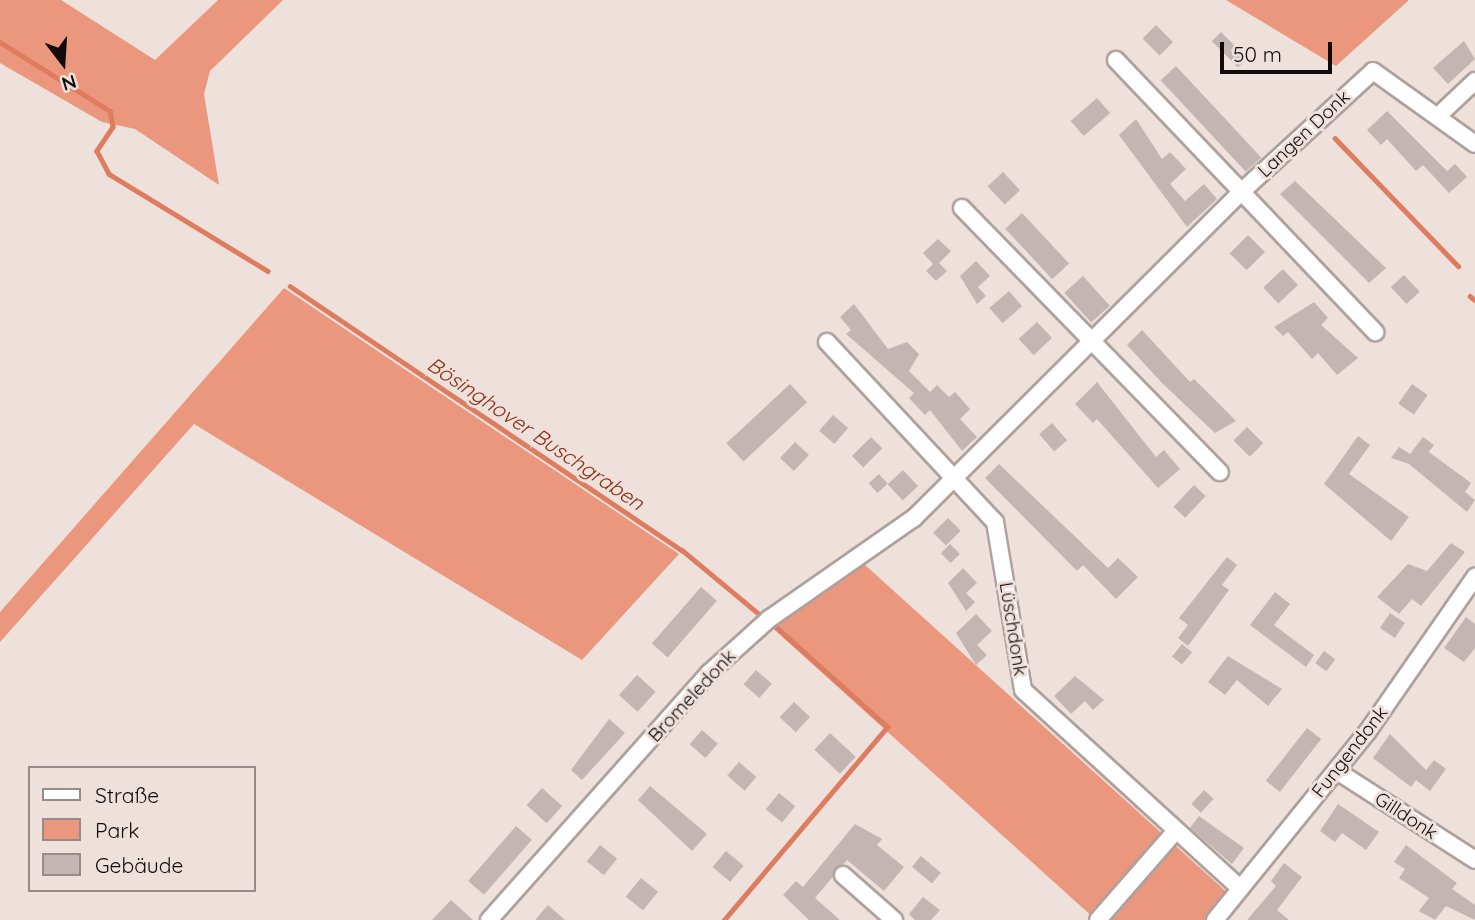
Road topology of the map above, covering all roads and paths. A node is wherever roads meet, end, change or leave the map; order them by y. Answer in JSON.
{"nodes":[{"id":1,"x":1116,"y":60,"type":"dead end"},
{"id":2,"x":1475,"y":81,"type":"edge"},
{"id":3,"x":1438,"y":116,"type":"junction"},
{"id":4,"x":1475,"y":144,"type":"edge"},
{"id":5,"x":1240,"y":193,"type":"junction"},
{"id":6,"x":962,"y":208,"type":"dead end"},
{"id":7,"x":1375,"y":332,"type":"dead end"},
{"id":8,"x":827,"y":342,"type":"dead end"},
{"id":9,"x":1089,"y":344,"type":"junction"},
{"id":10,"x":1220,"y":472,"type":"dead end"},
{"id":11,"x":955,"y":477,"type":"junction"},
{"id":12,"x":1475,"y":577,"type":"edge"},
{"id":13,"x":1337,"y":771,"type":"junction"},
{"id":14,"x":1174,"y":833,"type":"junction"},
{"id":15,"x":1475,"y":860,"type":"edge"},
{"id":16,"x":843,"y":875,"type":"dead end"},
{"id":17,"x":1240,"y":887,"type":"junction"},
{"id":18,"x":489,"y":920,"type":"edge"},
{"id":19,"x":894,"y":920,"type":"edge"},
{"id":20,"x":1098,"y":920,"type":"edge"},
{"id":21,"x":1215,"y":920,"type":"edge"}],
"edges":[{"from":1,"to":5,"type":"street","name":"Langen Donk"},
{"from":2,"to":3,"type":"street"},
{"from":3,"to":4,"type":"street","name":"Langen Donk"},
{"from":3,"to":5,"type":"street","name":"Langen Donk"},
{"from":5,"to":7,"type":"street","name":"Langen Donk"},
{"from":5,"to":9,"type":"street","name":"Langen Donk"},
{"from":6,"to":9,"type":"street"},
{"from":8,"to":11,"type":"street","name":"Lüschdonk"},
{"from":9,"to":10,"type":"street"},
{"from":9,"to":11,"type":"street","name":"Langen Donk"},
{"from":11,"to":14,"type":"street","name":"Lüschdonk"},
{"from":11,"to":18,"type":"street","name":"Bromeledonk"},
{"from":12,"to":13,"type":"street","name":"Fungendonk"},
{"from":13,"to":15,"type":"street","name":"Gilldonk"},
{"from":13,"to":17,"type":"street","name":"Fungendonk"},
{"from":14,"to":17,"type":"street","name":"Lüschdonk"},
{"from":14,"to":20,"type":"street"},
{"from":16,"to":19,"type":"street"},
{"from":17,"to":21,"type":"street","name":"Fungendonk"}]}
